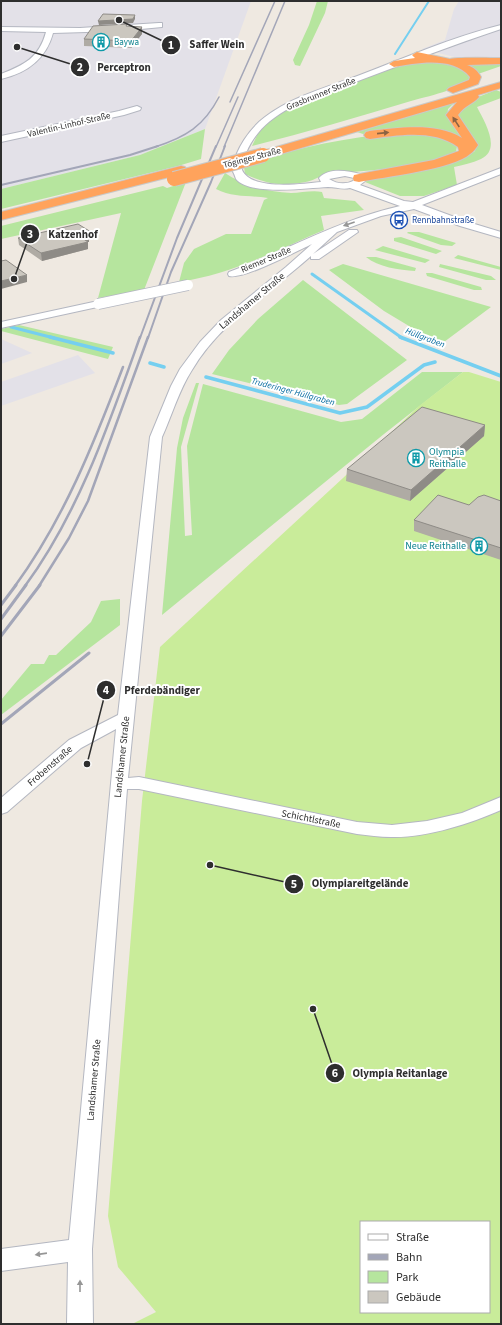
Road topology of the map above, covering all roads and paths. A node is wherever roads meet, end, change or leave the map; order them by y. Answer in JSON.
{"nodes":[{"id":1,"x":159,"y":25,"type":"dead end"},
{"id":2,"x":501,"y":27,"type":"edge"},
{"id":3,"x":1,"y":29,"type":"edge"},
{"id":4,"x":20,"y":30,"type":"junction"},
{"id":5,"x":50,"y":30,"type":"junction"},
{"id":6,"x":47,"y":38,"type":"junction"},
{"id":7,"x":420,"y":54,"type":"junction"},
{"id":8,"x":501,"y":61,"type":"edge"},
{"id":9,"x":444,"y":62,"type":"junction"},
{"id":10,"x":394,"y":64,"type":"junction"},
{"id":11,"x":1,"y":78,"type":"edge"},
{"id":12,"x":501,"y":78,"type":"edge"},
{"id":13,"x":497,"y":86,"type":"edge"},
{"id":14,"x":439,"y":98,"type":"junction"},
{"id":15,"x":137,"y":108,"type":"dead end"},
{"id":16,"x":1,"y":139,"type":"edge"},
{"id":17,"x":265,"y":151,"type":"junction"},
{"id":18,"x":465,"y":153,"type":"junction"},
{"id":19,"x":501,"y":171,"type":"edge"},
{"id":20,"x":177,"y":175,"type":"junction"},
{"id":21,"x":354,"y":180,"type":"junction"},
{"id":22,"x":379,"y":196,"type":"junction"},
{"id":23,"x":397,"y":197,"type":"junction"},
{"id":24,"x":434,"y":198,"type":"junction"},
{"id":25,"x":411,"y":206,"type":"junction"},
{"id":26,"x":378,"y":214,"type":"junction"},
{"id":27,"x":1,"y":216,"type":"edge"},
{"id":28,"x":1,"y":222,"type":"edge"},
{"id":29,"x":333,"y":230,"type":"junction"},
{"id":30,"x":353,"y":232,"type":"junction"},
{"id":31,"x":498,"y":232,"type":"edge"},
{"id":32,"x":316,"y":246,"type":"junction"},
{"id":33,"x":290,"y":269,"type":"junction"},
{"id":34,"x":188,"y":285,"type":"dead end"},
{"id":35,"x":1,"y":325,"type":"edge"},
{"id":36,"x":125,"y":718,"type":"junction"},
{"id":37,"x":119,"y":784,"type":"junction"},
{"id":38,"x":501,"y":803,"type":"edge"},
{"id":39,"x":1,"y":808,"type":"edge"},
{"id":40,"x":80,"y":1249,"type":"junction"},
{"id":41,"x":1,"y":1260,"type":"edge"},
{"id":42,"x":80,"y":1324,"type":"edge"}],
"edges":[{"from":1,"to":5,"type":"street"},
{"from":2,"to":7,"type":"street","name":"Grasbrunner Straße"},
{"from":3,"to":4,"type":"street"},
{"from":4,"to":5,"type":"street"},
{"from":4,"to":6,"type":"street"},
{"from":5,"to":6,"type":"street"},
{"from":6,"to":11,"type":"street"},
{"from":7,"to":8,"type":"highway"},
{"from":7,"to":9,"type":"highway"},
{"from":7,"to":10,"type":"street","name":"Grasbrunner Straße"},
{"from":9,"to":10,"type":"highway"},
{"from":9,"to":14,"type":"highway"},
{"from":10,"to":21,"type":"street","name":"Grasbrunner Straße"},
{"from":12,"to":14,"type":"highway","name":"Töginger Straße"},
{"from":13,"to":17,"type":"highway","name":"Töginger Straße"},
{"from":18,"to":13,"type":"highway","one_way":true},
{"from":14,"to":17,"type":"highway","name":"Töginger Straße"},
{"from":15,"to":16,"type":"street","name":"Valentin-Linhof-Straße"},
{"from":17,"to":18,"type":"highway","one_way":true},
{"from":17,"to":20,"type":"highway","name":"Töginger Straße","bridge":true},
{"from":18,"to":21,"type":"highway"},
{"from":19,"to":24,"type":"street","name":"Riemer Straße"},
{"from":20,"to":27,"type":"highway","name":"Töginger Straße"},
{"from":20,"to":28,"type":"highway","name":"Töginger Straße"},
{"from":21,"to":22,"type":"street"},
{"from":21,"to":23,"type":"street"},
{"from":22,"to":25,"type":"street"},
{"from":22,"to":26,"type":"street"},
{"from":23,"to":24,"type":"street"},
{"from":23,"to":25,"type":"street"},
{"from":24,"to":25,"type":"street","name":"Riemer Straße"},
{"from":25,"to":26,"type":"street","name":"Riemer Straße"},
{"from":25,"to":30,"type":"street","name":"Riemer Straße"},
{"from":25,"to":31,"type":"street"},
{"from":26,"to":29,"type":"street","name":"Riemer Straße","one_way":true},
{"from":29,"to":32,"type":"street","name":"Landshamer Straße"},
{"from":29,"to":32,"type":"street","name":"Riemer Straße"},
{"from":30,"to":32,"type":"street","name":"Riemer Straße"},
{"from":30,"to":33,"type":"street","name":"Landshamer Straße"},
{"from":32,"to":33,"type":"street","name":"Landshamer Straße"},
{"from":33,"to":36,"type":"street","name":"Landshamer Straße"},
{"from":34,"to":35,"type":"street","bridge":true},
{"from":36,"to":37,"type":"street","name":"Landshamer Straße"},
{"from":36,"to":39,"type":"street","name":"Frobenstraße"},
{"from":37,"to":38,"type":"street","name":"Schichtlstraße"},
{"from":37,"to":40,"type":"street","name":"Landshamer Straße"},
{"from":40,"to":41,"type":"street","one_way":true},
{"from":42,"to":40,"type":"street","name":"Landshamer Straße","one_way":true}]}
